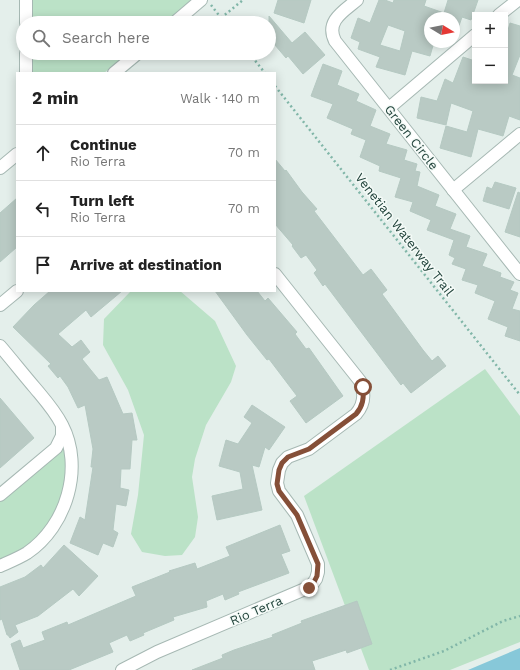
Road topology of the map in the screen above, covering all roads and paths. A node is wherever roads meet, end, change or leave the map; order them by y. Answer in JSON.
{"nodes":[{"id":1,"x":26,"y":0,"type":"edge"},
{"id":2,"x":201,"y":0,"type":"edge"},
{"id":3,"x":207,"y":0,"type":"edge"},
{"id":4,"x":243,"y":0,"type":"edge"},
{"id":5,"x":357,"y":0,"type":"edge"},
{"id":6,"x":518,"y":0,"type":"edge"},
{"id":7,"x":504,"y":12,"type":"edge"},
{"id":8,"x":26,"y":16,"type":"edge"},
{"id":9,"x":182,"y":16,"type":"edge"},
{"id":10,"x":220,"y":16,"type":"edge"},
{"id":11,"x":224,"y":16,"type":"edge"},
{"id":12,"x":472,"y":38,"type":"edge"},
{"id":13,"x":26,"y":60,"type":"edge"},
{"id":14,"x":130,"y":60,"type":"edge"},
{"id":15,"x":255,"y":60,"type":"edge"},
{"id":16,"x":26,"y":72,"type":"edge"},
{"id":17,"x":115,"y":72,"type":"edge"},
{"id":18,"x":264,"y":72,"type":"edge"},
{"id":19,"x":276,"y":87,"type":"edge"},
{"id":20,"x":389,"y":108,"type":"junction"},
{"id":21,"x":520,"y":134,"type":"edge"},
{"id":22,"x":16,"y":155,"type":"edge"},
{"id":23,"x":0,"y":168,"type":"edge"},
{"id":24,"x":453,"y":190,"type":"junction"},
{"id":25,"x":520,"y":274,"type":"edge"},
{"id":26,"x":276,"y":275,"type":"edge"},
{"id":27,"x":16,"y":292,"type":"edge"},
{"id":28,"x":0,"y":305,"type":"edge"},
{"id":29,"x":0,"y":346,"type":"edge"},
{"id":30,"x":520,"y":395,"type":"edge"},
{"id":31,"x":62,"y":423,"type":"junction"},
{"id":32,"x":0,"y":496,"type":"edge"},
{"id":33,"x":0,"y":566,"type":"edge"},
{"id":34,"x":520,"y":616,"type":"edge"},
{"id":35,"x":122,"y":670,"type":"edge"},
{"id":36,"x":390,"y":670,"type":"edge"}],
"edges":[{"from":1,"to":8,"type":"street"},
{"from":2,"to":9,"type":"street"},
{"from":3,"to":10,"type":"path"},
{"from":4,"to":11,"type":"path"},
{"from":5,"to":20,"type":"street","name":"Green Circle"},
{"from":6,"to":7,"type":"street"},
{"from":12,"to":20,"type":"street"},
{"from":13,"to":16,"type":"street"},
{"from":14,"to":17,"type":"street"},
{"from":15,"to":18,"type":"path"},
{"from":19,"to":30,"type":"path","name":"Venetian Waterway Trail"},
{"from":20,"to":24,"type":"street","name":"Green Circle"},
{"from":21,"to":24,"type":"street"},
{"from":22,"to":23,"type":"street"},
{"from":24,"to":25,"type":"street","name":"Green Circle"},
{"from":26,"to":35,"type":"street","name":"Rio Terra"},
{"from":27,"to":28,"type":"street"},
{"from":29,"to":31,"type":"street"},
{"from":31,"to":32,"type":"street"},
{"from":31,"to":33,"type":"street"},
{"from":34,"to":36,"type":"path"}]}
